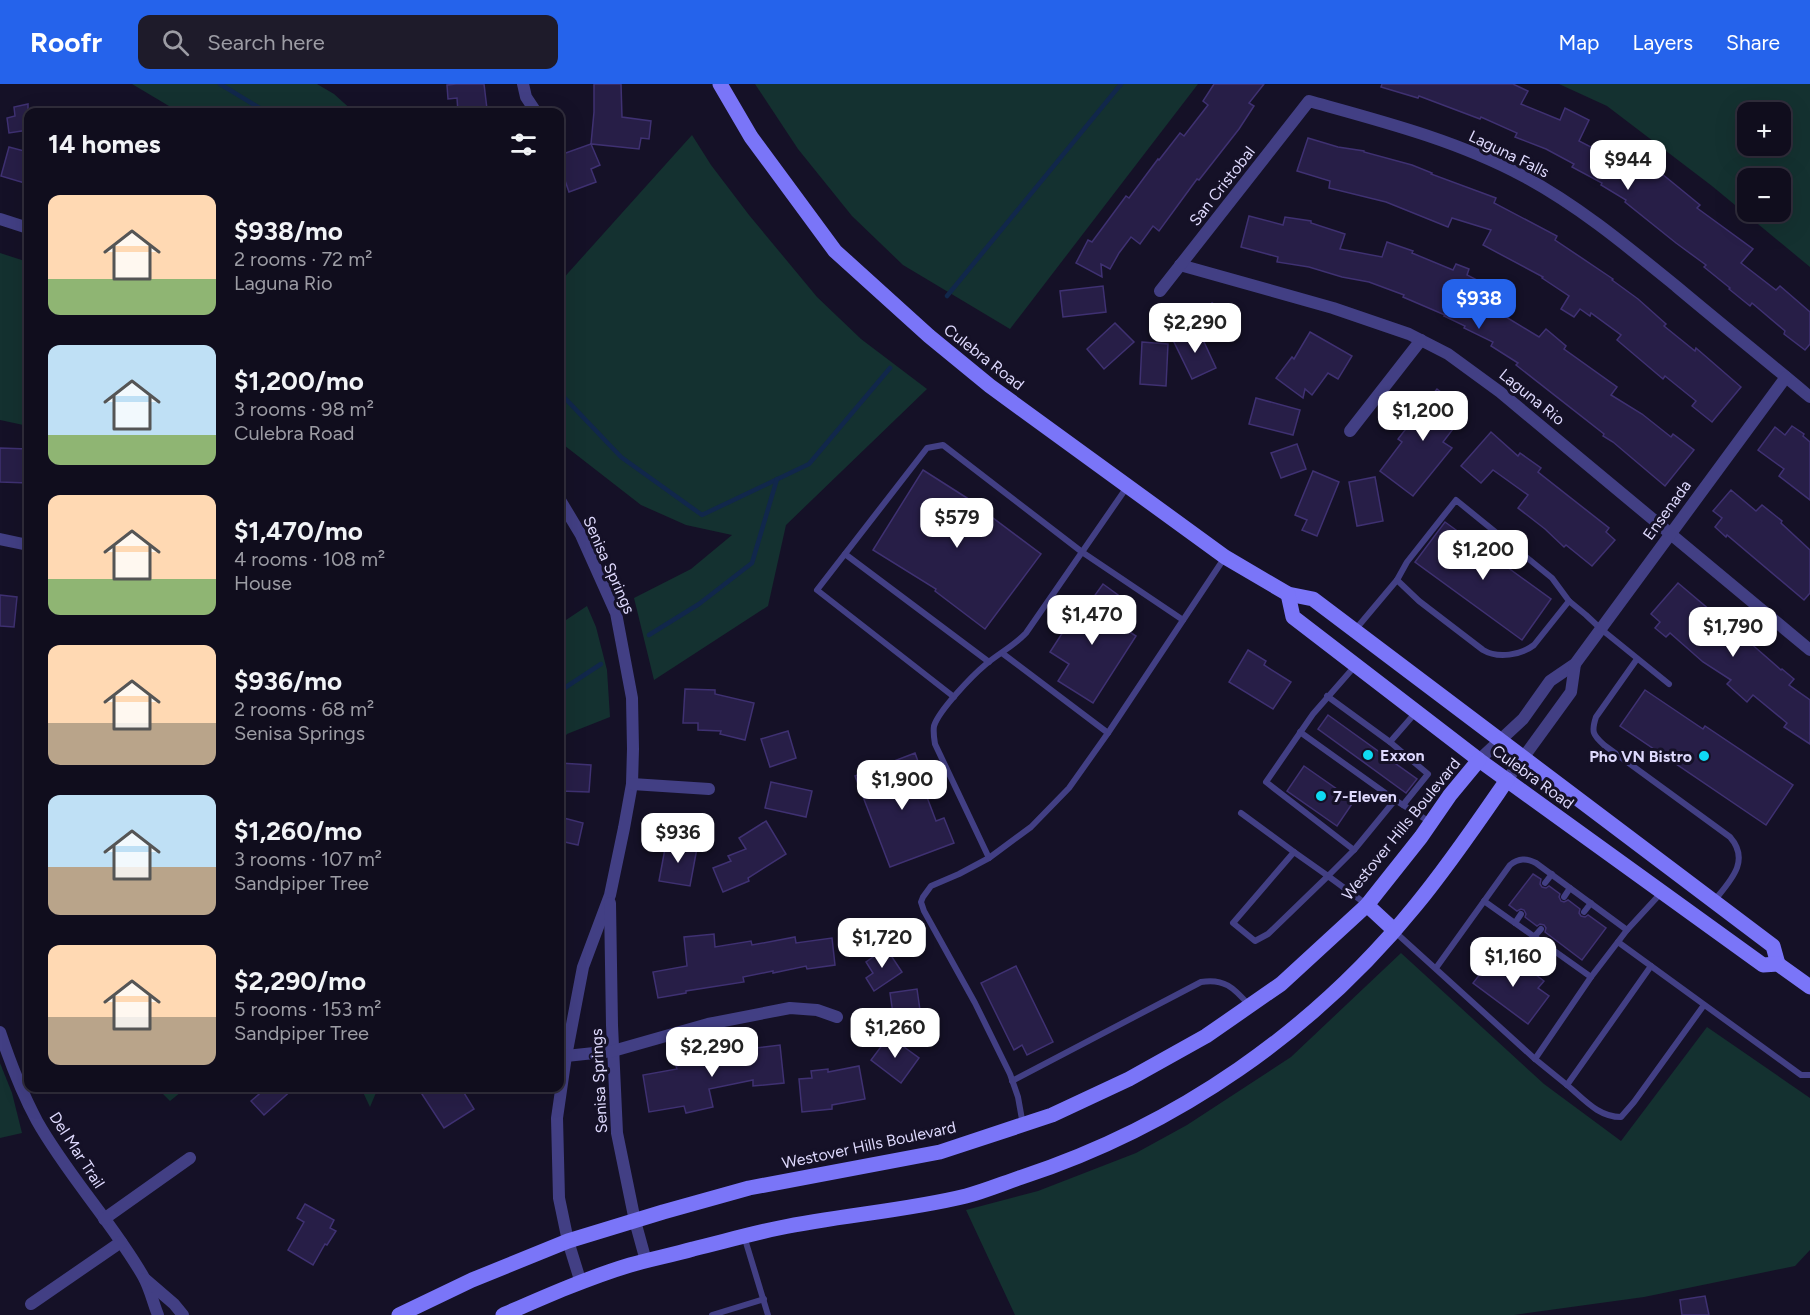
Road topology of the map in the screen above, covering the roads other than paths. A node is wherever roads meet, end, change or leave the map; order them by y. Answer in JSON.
{"nodes":[{"id":1,"x":523,"y":84,"type":"edge"},
{"id":2,"x":720,"y":84,"type":"edge"},
{"id":3,"x":1309,"y":100,"type":"joint"},
{"id":4,"x":534,"y":108,"type":"edge"},
{"id":5,"x":0,"y":219,"type":"edge"},
{"id":6,"x":24,"y":227,"type":"edge"},
{"id":7,"x":1180,"y":265,"type":"junction"},
{"id":8,"x":1160,"y":291,"type":"dead end"},
{"id":9,"x":1421,"y":340,"type":"junction"},
{"id":10,"x":1786,"y":377,"type":"junction"},
{"id":11,"x":1810,"y":397,"type":"edge"},
{"id":12,"x":1350,"y":431,"type":"dead end"},
{"id":13,"x":1128,"y":486,"type":"junction"},
{"id":14,"x":564,"y":507,"type":"edge"},
{"id":15,"x":1670,"y":533,"type":"junction"},
{"id":16,"x":0,"y":539,"type":"edge"},
{"id":17,"x":24,"y":544,"type":"edge"},
{"id":18,"x":1082,"y":552,"type":"junction"},
{"id":19,"x":845,"y":554,"type":"junction"},
{"id":20,"x":1225,"y":557,"type":"junction"},
{"id":21,"x":1397,"y":580,"type":"junction"},
{"id":22,"x":1288,"y":594,"type":"junction"},
{"id":23,"x":1569,"y":601,"type":"junction"},
{"id":24,"x":1183,"y":620,"type":"junction"},
{"id":25,"x":1600,"y":629,"type":"junction"},
{"id":26,"x":1354,"y":631,"type":"junction"},
{"id":27,"x":1810,"y":650,"type":"edge"},
{"id":28,"x":1002,"y":653,"type":"junction"},
{"id":29,"x":1637,"y":658,"type":"junction"},
{"id":30,"x":989,"y":662,"type":"junction"},
{"id":31,"x":1575,"y":664,"type":"junction"},
{"id":32,"x":1355,"y":665,"type":"junction"},
{"id":33,"x":1669,"y":684,"type":"dead end"},
{"id":34,"x":1327,"y":696,"type":"junction"},
{"id":35,"x":954,"y":697,"type":"junction"},
{"id":36,"x":1417,"y":711,"type":"junction"},
{"id":37,"x":1300,"y":732,"type":"junction"},
{"id":38,"x":1108,"y":733,"type":"junction"},
{"id":39,"x":1500,"y":741,"type":"junction"},
{"id":40,"x":1390,"y":742,"type":"junction"},
{"id":41,"x":1523,"y":758,"type":"junction"},
{"id":42,"x":1479,"y":760,"type":"junction"},
{"id":43,"x":1507,"y":780,"type":"junction"},
{"id":44,"x":632,"y":784,"type":"junction"},
{"id":45,"x":709,"y":789,"type":"dead end"},
{"id":46,"x":1395,"y":800,"type":"junction"},
{"id":47,"x":1403,"y":805,"type":"junction"},
{"id":48,"x":1241,"y":813,"type":"dead end"},
{"id":49,"x":1431,"y":822,"type":"junction"},
{"id":50,"x":1354,"y":850,"type":"junction"},
{"id":51,"x":1294,"y":852,"type":"junction"},
{"id":52,"x":989,"y":858,"type":"junction"},
{"id":53,"x":1552,"y":874,"type":"junction"},
{"id":54,"x":1328,"y":876,"type":"junction"},
{"id":55,"x":1545,"y":883,"type":"dead end"},
{"id":56,"x":1570,"y":888,"type":"junction"},
{"id":57,"x":1662,"y":892,"type":"junction"},
{"id":58,"x":610,"y":896,"type":"junction"},
{"id":59,"x":1564,"y":897,"type":"dead end"},
{"id":60,"x":1484,"y":902,"type":"junction"},
{"id":61,"x":1714,"y":902,"type":"junction"},
{"id":62,"x":1591,"y":903,"type":"junction"},
{"id":63,"x":1367,"y":905,"type":"junction"},
{"id":64,"x":1584,"y":912,"type":"dead end"},
{"id":65,"x":1521,"y":914,"type":"dead end"},
{"id":66,"x":1515,"y":923,"type":"junction"},
{"id":67,"x":1540,"y":929,"type":"dead end"},
{"id":68,"x":1394,"y":930,"type":"junction"},
{"id":69,"x":1628,"y":930,"type":"junction"},
{"id":70,"x":1534,"y":937,"type":"junction"},
{"id":71,"x":1618,"y":942,"type":"junction"},
{"id":72,"x":1562,"y":945,"type":"dead end"},
{"id":73,"x":1556,"y":952,"type":"junction"},
{"id":74,"x":1778,"y":964,"type":"junction"},
{"id":75,"x":1651,"y":966,"type":"junction"},
{"id":76,"x":1436,"y":968,"type":"junction"},
{"id":77,"x":1591,"y":977,"type":"junction"},
{"id":78,"x":1810,"y":987,"type":"edge"},
{"id":79,"x":1704,"y":1005,"type":"junction"},
{"id":80,"x":1250,"y":1006,"type":"junction"},
{"id":81,"x":837,"y":1017,"type":"dead end"},
{"id":82,"x":0,"y":1032,"type":"edge"},
{"id":83,"x":564,"y":1048,"type":"edge"},
{"id":84,"x":613,"y":1051,"type":"junction"},
{"id":85,"x":564,"y":1056,"type":"edge"},
{"id":86,"x":1535,"y":1059,"type":"junction"},
{"id":87,"x":1810,"y":1075,"type":"edge"},
{"id":88,"x":1012,"y":1081,"type":"junction"},
{"id":89,"x":1567,"y":1085,"type":"junction"},
{"id":90,"x":559,"y":1092,"type":"edge"},
{"id":91,"x":1023,"y":1126,"type":"junction"},
{"id":92,"x":190,"y":1158,"type":"dead end"},
{"id":93,"x":104,"y":1219,"type":"junction"},
{"id":94,"x":635,"y":1221,"type":"junction"},
{"id":95,"x":744,"y":1236,"type":"junction"},
{"id":96,"x":568,"y":1241,"type":"junction"},
{"id":97,"x":121,"y":1242,"type":"junction"},
{"id":98,"x":646,"y":1261,"type":"junction"},
{"id":99,"x":144,"y":1278,"type":"junction"},
{"id":100,"x":581,"y":1283,"type":"junction"},
{"id":101,"x":764,"y":1299,"type":"junction"},
{"id":102,"x":31,"y":1304,"type":"dead end"},
{"id":103,"x":158,"y":1315,"type":"edge"},
{"id":104,"x":183,"y":1315,"type":"edge"},
{"id":105,"x":399,"y":1315,"type":"edge"},
{"id":106,"x":503,"y":1315,"type":"edge"},
{"id":107,"x":712,"y":1315,"type":"edge"},
{"id":108,"x":768,"y":1315,"type":"edge"}],
"edges":[{"from":1,"to":4,"type":"street"},
{"from":2,"to":13,"type":"main road","name":"Culebra Road"},
{"from":3,"to":7,"type":"street","name":"San Cristobal"},
{"from":3,"to":10,"type":"street","name":"Laguna Falls"},
{"from":5,"to":6,"type":"street"},
{"from":7,"to":8,"type":"street","name":"San Cristobal"},
{"from":7,"to":9,"type":"street","name":"Laguna Rio"},
{"from":9,"to":12,"type":"street"},
{"from":9,"to":15,"type":"street","name":"Laguna Rio"},
{"from":10,"to":11,"type":"street","name":"Laguna Falls"},
{"from":10,"to":15,"type":"street","name":"Ensenada"},
{"from":13,"to":18,"type":"lane"},
{"from":13,"to":20,"type":"main road","name":"Culebra Road"},
{"from":14,"to":44,"type":"street","name":"Senisa Springs"},
{"from":15,"to":25,"type":"street","name":"Ensenada"},
{"from":15,"to":27,"type":"street","name":"Laguna Rio"},
{"from":16,"to":17,"type":"street"},
{"from":18,"to":19,"type":"lane"},
{"from":18,"to":24,"type":"lane"},
{"from":18,"to":28,"type":"lane"},
{"from":19,"to":30,"type":"lane"},
{"from":19,"to":35,"type":"lane"},
{"from":20,"to":22,"type":"main road","name":"Culebra Road"},
{"from":20,"to":24,"type":"lane"},
{"from":21,"to":23,"type":"lane"},
{"from":21,"to":23,"type":"lane"},
{"from":21,"to":26,"type":"lane"},
{"from":22,"to":26,"type":"main road","name":"Culebra Road"},
{"from":22,"to":32,"type":"main road","name":"Culebra Road"},
{"from":23,"to":25,"type":"lane"},
{"from":24,"to":38,"type":"lane"},
{"from":25,"to":29,"type":"lane"},
{"from":25,"to":31,"type":"street","name":"Ensenada"},
{"from":26,"to":39,"type":"main road","name":"Culebra Road"},
{"from":28,"to":30,"type":"lane"},
{"from":28,"to":38,"type":"lane"},
{"from":29,"to":33,"type":"lane"},
{"from":29,"to":61,"type":"lane"},
{"from":30,"to":35,"type":"lane"},
{"from":31,"to":39,"type":"street","name":"Ensenada"},
{"from":31,"to":41,"type":"street","name":"Ensenada"},
{"from":32,"to":34,"type":"lane"},
{"from":32,"to":36,"type":"main road","name":"Culebra Road"},
{"from":34,"to":37,"type":"lane"},
{"from":34,"to":40,"type":"lane"},
{"from":35,"to":52,"type":"lane"},
{"from":36,"to":40,"type":"lane"},
{"from":36,"to":42,"type":"main road","name":"Culebra Road"},
{"from":37,"to":46,"type":"lane"},
{"from":37,"to":50,"type":"lane"},
{"from":38,"to":52,"type":"lane"},
{"from":39,"to":41,"type":"main road","name":"Culebra Road"},
{"from":39,"to":42,"type":"street","name":"Ensenada"},
{"from":40,"to":47,"type":"lane"},
{"from":41,"to":43,"type":"street","name":"Ensenada"},
{"from":41,"to":61,"type":"main road","name":"Culebra Road"},
{"from":42,"to":43,"type":"main road","name":"Culebra Road"},
{"from":42,"to":49,"type":"main road","name":"Westover Hills Boulevard"},
{"from":43,"to":57,"type":"main road","name":"Culebra Road"},
{"from":43,"to":68,"type":"main road"},
{"from":44,"to":45,"type":"street"},
{"from":44,"to":58,"type":"street","name":"Senisa Springs"},
{"from":46,"to":47,"type":"lane"},
{"from":46,"to":50,"type":"lane"},
{"from":47,"to":49,"type":"lane"},
{"from":48,"to":51,"type":"lane"},
{"from":49,"to":63,"type":"main road","name":"Westover Hills Boulevard"},
{"from":50,"to":54,"type":"lane"},
{"from":51,"to":54,"type":"lane"},
{"from":51,"to":54,"type":"lane"},
{"from":52,"to":88,"type":"lane"},
{"from":53,"to":55,"type":"lane"},
{"from":53,"to":56,"type":"lane"},
{"from":53,"to":60,"type":"lane"},
{"from":54,"to":63,"type":"lane"},
{"from":56,"to":59,"type":"lane"},
{"from":56,"to":62,"type":"lane"},
{"from":57,"to":69,"type":"lane"},
{"from":57,"to":74,"type":"main road","name":"Culebra Road"},
{"from":58,"to":83,"type":"street","name":"Senisa Springs"},
{"from":58,"to":84,"type":"street","name":"Senisa Springs"},
{"from":60,"to":66,"type":"lane"},
{"from":60,"to":76,"type":"lane"},
{"from":61,"to":74,"type":"main road","name":"Culebra Road"},
{"from":62,"to":64,"type":"lane"},
{"from":62,"to":69,"type":"lane"},
{"from":63,"to":68,"type":"main road"},
{"from":63,"to":80,"type":"main road","name":"Westover Hills Boulevard"},
{"from":65,"to":66,"type":"lane"},
{"from":66,"to":70,"type":"lane"},
{"from":67,"to":70,"type":"lane"},
{"from":68,"to":76,"type":"lane"},
{"from":68,"to":95,"type":"main road"},
{"from":69,"to":71,"type":"lane"},
{"from":70,"to":73,"type":"lane"},
{"from":71,"to":75,"type":"lane"},
{"from":71,"to":77,"type":"lane"},
{"from":72,"to":73,"type":"lane"},
{"from":73,"to":77,"type":"lane"},
{"from":74,"to":78,"type":"main road","name":"Culebra Road"},
{"from":75,"to":79,"type":"lane"},
{"from":75,"to":89,"type":"lane"},
{"from":76,"to":86,"type":"lane"},
{"from":77,"to":86,"type":"lane"},
{"from":79,"to":87,"type":"lane"},
{"from":79,"to":89,"type":"lane"},
{"from":80,"to":88,"type":"lane"},
{"from":80,"to":91,"type":"main road","name":"Westover Hills Boulevard"},
{"from":81,"to":84,"type":"street"},
{"from":82,"to":93,"type":"street","name":"Del Mar Trail"},
{"from":84,"to":85,"type":"street"},
{"from":84,"to":94,"type":"street","name":"Senisa Springs"},
{"from":86,"to":89,"type":"lane"},
{"from":88,"to":91,"type":"lane"},
{"from":90,"to":96,"type":"street","name":"Senisa Springs"},
{"from":91,"to":94,"type":"main road","name":"Westover Hills Boulevard"},
{"from":92,"to":93,"type":"street"},
{"from":93,"to":97,"type":"street","name":"Del Mar Trail"},
{"from":94,"to":96,"type":"main road","name":"Westover Hills Boulevard"},
{"from":94,"to":98,"type":"street","name":"Senisa Springs"},
{"from":95,"to":98,"type":"main road"},
{"from":95,"to":101,"type":"lane"},
{"from":96,"to":100,"type":"street","name":"Senisa Springs"},
{"from":96,"to":105,"type":"main road","name":"Westover Hills Boulevard"},
{"from":97,"to":99,"type":"street","name":"Del Mar Trail"},
{"from":97,"to":102,"type":"street"},
{"from":98,"to":100,"type":"main road"},
{"from":99,"to":103,"type":"street","name":"Del Mar Trail"},
{"from":99,"to":104,"type":"street","name":"Del Mar Trail"},
{"from":100,"to":106,"type":"main road"},
{"from":101,"to":107,"type":"lane"},
{"from":101,"to":108,"type":"lane"}]}
